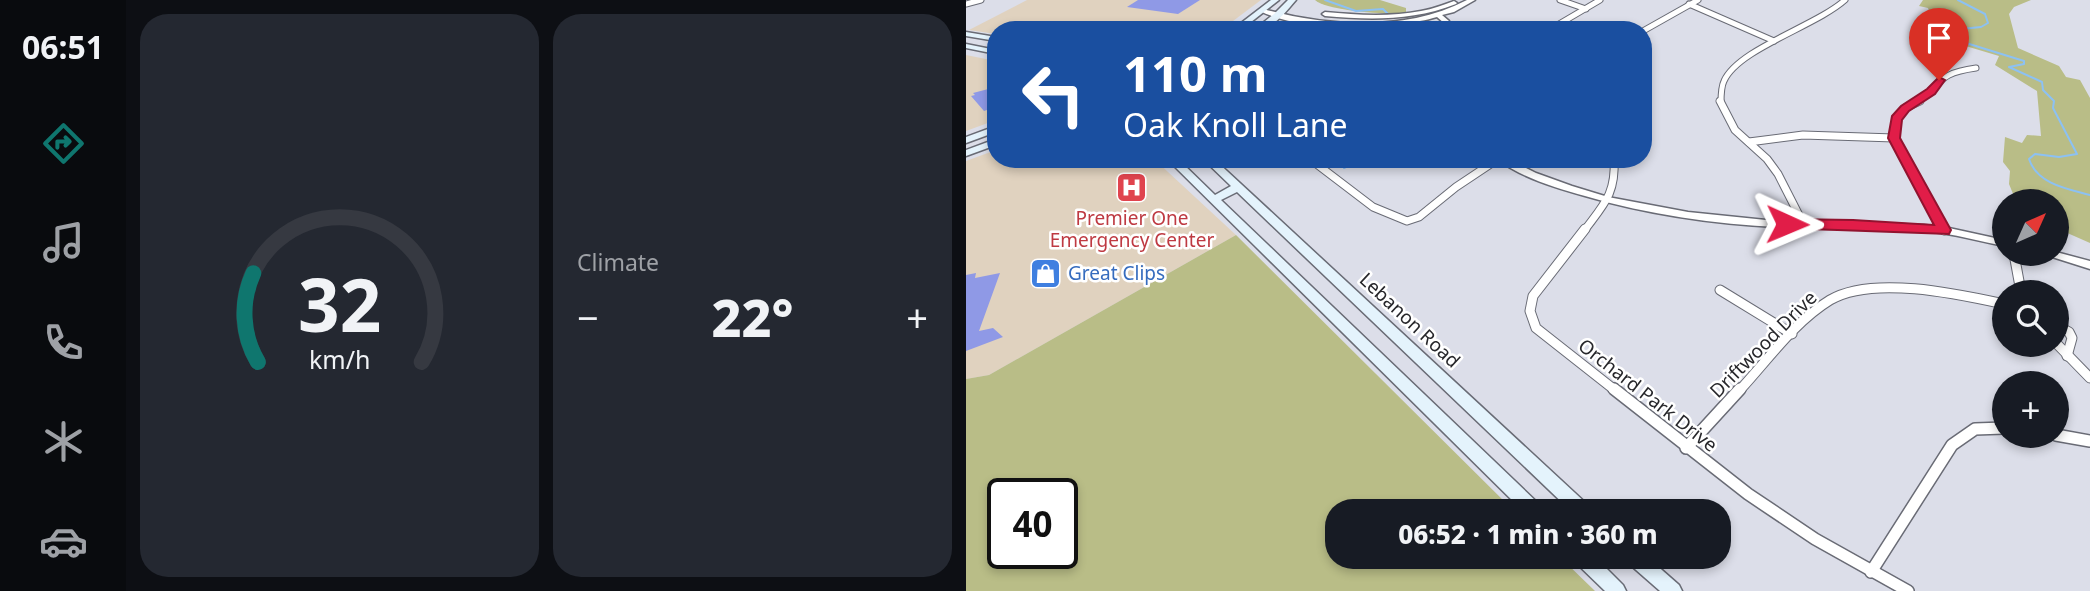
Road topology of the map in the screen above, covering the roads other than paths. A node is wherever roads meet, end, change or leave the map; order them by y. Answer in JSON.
{"nodes":[{"id":1,"x":981,"y":0,"type":"edge"},
{"id":2,"x":1275,"y":0,"type":"edge"},
{"id":3,"x":1292,"y":0,"type":"edge"},
{"id":4,"x":1459,"y":0,"type":"edge"},
{"id":5,"x":1472,"y":0,"type":"edge"},
{"id":6,"x":1560,"y":0,"type":"edge"},
{"id":7,"x":1600,"y":0,"type":"edge"},
{"id":8,"x":1698,"y":0,"type":"edge"},
{"id":9,"x":1845,"y":0,"type":"edge"},
{"id":10,"x":968,"y":4,"type":"edge"},
{"id":11,"x":1689,"y":4,"type":"junction"},
{"id":12,"x":1586,"y":9,"type":"junction"},
{"id":13,"x":1433,"y":10,"type":"junction"},
{"id":14,"x":1263,"y":11,"type":"junction"},
{"id":15,"x":1303,"y":12,"type":"dead end"},
{"id":16,"x":1280,"y":13,"type":"junction"},
{"id":17,"x":1316,"y":13,"type":"dead end"},
{"id":18,"x":1328,"y":14,"type":"junction"},
{"id":19,"x":1393,"y":16,"type":"junction"},
{"id":20,"x":1439,"y":16,"type":"junction"},
{"id":21,"x":1371,"y":18,"type":"joint"},
{"id":22,"x":1249,"y":21,"type":"edge"},
{"id":23,"x":1270,"y":21,"type":"edge"},
{"id":24,"x":1322,"y":21,"type":"joint"},
{"id":25,"x":1396,"y":21,"type":"edge"},
{"id":26,"x":1413,"y":21,"type":"edge"},
{"id":27,"x":1446,"y":21,"type":"edge"},
{"id":28,"x":1565,"y":21,"type":"edge"},
{"id":29,"x":1652,"y":27,"type":"edge"},
{"id":30,"x":966,"y":34,"type":"edge"},
{"id":31,"x":987,"y":38,"type":"edge"},
{"id":32,"x":1774,"y":41,"type":"junction"},
{"id":33,"x":966,"y":46,"type":"edge"},
{"id":34,"x":987,"y":50,"type":"edge"},
{"id":35,"x":1976,"y":68,"type":"dead end"},
{"id":36,"x":987,"y":132,"type":"edge"},
{"id":37,"x":1894,"y":138,"type":"junction"},
{"id":38,"x":966,"y":140,"type":"edge"},
{"id":39,"x":1749,"y":142,"type":"junction"},
{"id":40,"x":987,"y":145,"type":"edge"},
{"id":41,"x":966,"y":152,"type":"edge"},
{"id":42,"x":1181,"y":168,"type":"edge"},
{"id":43,"x":1218,"y":168,"type":"edge"},
{"id":44,"x":1322,"y":168,"type":"edge"},
{"id":45,"x":1487,"y":168,"type":"edge"},
{"id":46,"x":1519,"y":168,"type":"edge"},
{"id":47,"x":1614,"y":168,"type":"edge"},
{"id":48,"x":1238,"y":187,"type":"junction"},
{"id":49,"x":1609,"y":198,"type":"junction"},
{"id":50,"x":1213,"y":200,"type":"junction"},
{"id":51,"x":1804,"y":225,"type":"junction"},
{"id":52,"x":1944,"y":230,"type":"junction"},
{"id":53,"x":1992,"y":240,"type":"edge"},
{"id":54,"x":2069,"y":259,"type":"edge"},
{"id":55,"x":2090,"y":265,"type":"edge"},
{"id":56,"x":1720,"y":290,"type":"dead end"},
{"id":57,"x":1992,"y":302,"type":"edge"},
{"id":58,"x":1792,"y":334,"type":"junction"},
{"id":59,"x":2068,"y":357,"type":"edge"},
{"id":60,"x":2090,"y":378,"type":"edge"},
{"id":61,"x":1992,"y":428,"type":"edge"},
{"id":62,"x":2069,"y":437,"type":"edge"},
{"id":63,"x":2090,"y":441,"type":"edge"},
{"id":64,"x":1686,"y":448,"type":"junction"},
{"id":65,"x":1522,"y":499,"type":"edge"},
{"id":66,"x":1569,"y":499,"type":"edge"},
{"id":67,"x":1594,"y":569,"type":"edge"},
{"id":68,"x":1648,"y":569,"type":"edge"},
{"id":69,"x":1871,"y":572,"type":"junction"},
{"id":70,"x":1617,"y":591,"type":"edge"},
{"id":71,"x":1673,"y":591,"type":"edge"},
{"id":72,"x":1909,"y":591,"type":"edge"}],
"edges":[{"from":1,"to":10,"type":"street"},
{"from":2,"to":14,"type":"main road"},
{"from":3,"to":16,"type":"main road"},
{"from":4,"to":13,"type":"street"},
{"from":5,"to":20,"type":"street"},
{"from":6,"to":12,"type":"street"},
{"from":7,"to":12,"type":"street"},
{"from":8,"to":11,"type":"street"},
{"from":9,"to":32,"type":"street"},
{"from":11,"to":29,"type":"street"},
{"from":11,"to":32,"type":"street"},
{"from":12,"to":28,"type":"street"},
{"from":13,"to":19,"type":"street"},
{"from":13,"to":20,"type":"street"},
{"from":14,"to":16,"type":"street"},
{"from":14,"to":22,"type":"main road"},
{"from":15,"to":16,"type":"street"},
{"from":16,"to":23,"type":"main road"},
{"from":16,"to":24,"type":"street"},
{"from":17,"to":18,"type":"street"},
{"from":18,"to":21,"type":"street"},
{"from":18,"to":24,"type":"street"},
{"from":19,"to":21,"type":"street"},
{"from":19,"to":25,"type":"street"},
{"from":20,"to":26,"type":"street"},
{"from":20,"to":27,"type":"street"},
{"from":30,"to":31,"type":"main road"},
{"from":32,"to":39,"type":"street"},
{"from":33,"to":34,"type":"main road"},
{"from":35,"to":37,"type":"street"},
{"from":36,"to":38,"type":"main road"},
{"from":37,"to":39,"type":"street"},
{"from":37,"to":52,"type":"street"},
{"from":39,"to":51,"type":"street"},
{"from":40,"to":41,"type":"main road"},
{"from":42,"to":50,"type":"main road"},
{"from":43,"to":48,"type":"main road","name":"Lebanon Road"},
{"from":44,"to":45,"type":"street"},
{"from":46,"to":49,"type":"street"},
{"from":47,"to":49,"type":"street"},
{"from":48,"to":50,"type":"main road"},
{"from":48,"to":66,"type":"main road","name":"Lebanon Road"},
{"from":49,"to":51,"type":"street"},
{"from":49,"to":64,"type":"street","name":"Orchard Park Drive"},
{"from":50,"to":65,"type":"main road"},
{"from":51,"to":52,"type":"street"},
{"from":52,"to":53,"type":"street"},
{"from":54,"to":55,"type":"street"},
{"from":56,"to":58,"type":"street"},
{"from":57,"to":58,"type":"street","name":"Driftwood Drive"},
{"from":58,"to":64,"type":"street","name":"Driftwood Drive"},
{"from":59,"to":60,"type":"street"},
{"from":61,"to":69,"type":"street"},
{"from":62,"to":63,"type":"street"},
{"from":64,"to":69,"type":"street","name":"Orchard Park Drive"},
{"from":67,"to":70,"type":"main road"},
{"from":68,"to":71,"type":"main road"},
{"from":69,"to":72,"type":"street","name":"Orchard Park Drive"}]}
